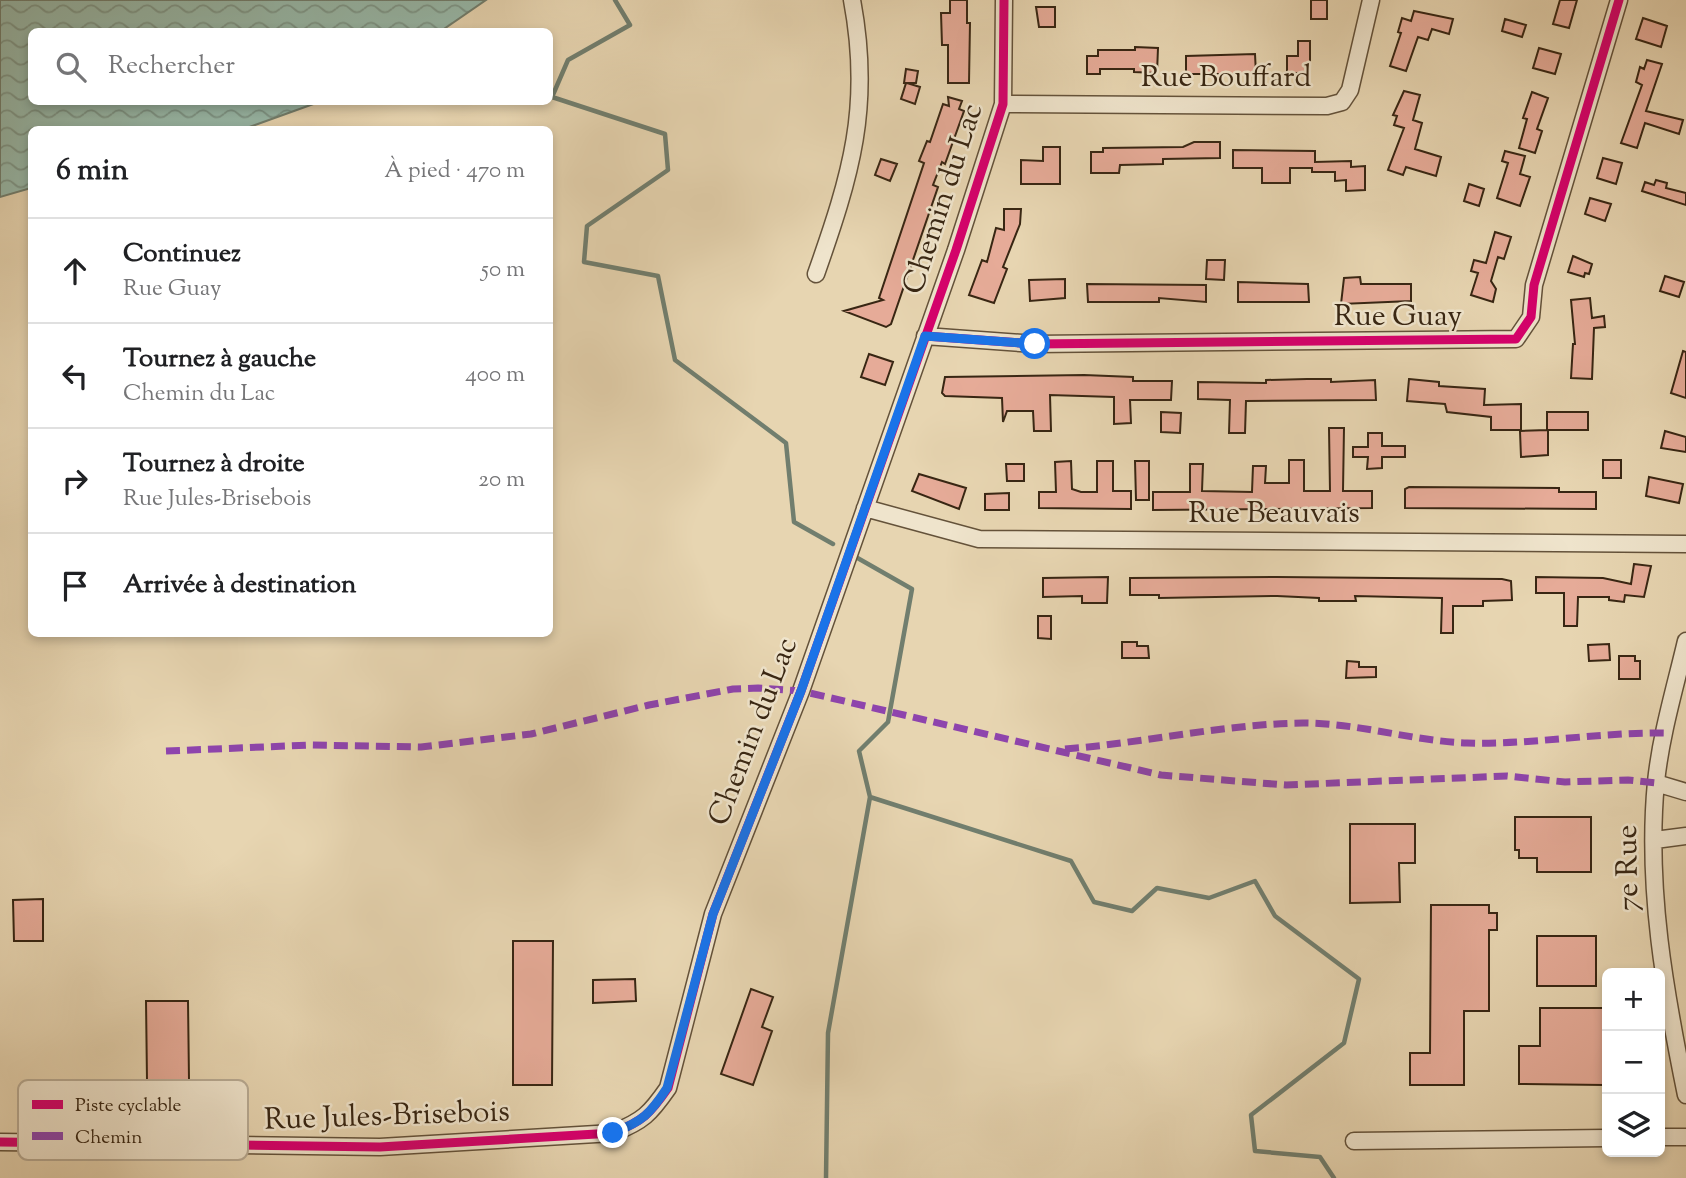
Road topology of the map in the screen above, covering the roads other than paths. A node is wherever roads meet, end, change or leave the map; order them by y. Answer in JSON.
{"nodes":[{"id":1,"x":852,"y":0,"type":"edge"},
{"id":2,"x":1004,"y":0,"type":"edge"},
{"id":3,"x":1371,"y":0,"type":"edge"},
{"id":4,"x":1619,"y":0,"type":"edge"},
{"id":5,"x":1003,"y":104,"type":"junction"},
{"id":6,"x":816,"y":274,"type":"dead end"},
{"id":7,"x":925,"y":336,"type":"junction"},
{"id":8,"x":866,"y":508,"type":"junction"},
{"id":9,"x":1686,"y":544,"type":"edge"},
{"id":10,"x":1686,"y":641,"type":"edge"},
{"id":11,"x":1656,"y":783,"type":"junction"},
{"id":12,"x":1686,"y":792,"type":"edge"},
{"id":13,"x":1686,"y":836,"type":"edge"},
{"id":14,"x":1655,"y":840,"type":"junction"},
{"id":15,"x":1686,"y":1095,"type":"edge"},
{"id":16,"x":645,"y":1118,"type":"joint"},
{"id":17,"x":1665,"y":1137,"type":"edge"},
{"id":18,"x":1686,"y":1137,"type":"edge"},
{"id":19,"x":1602,"y":1138,"type":"edge"},
{"id":20,"x":1354,"y":1141,"type":"dead end"},
{"id":21,"x":0,"y":1142,"type":"edge"},
{"id":22,"x":18,"y":1142,"type":"edge"},
{"id":23,"x":248,"y":1145,"type":"edge"}],
"edges":[{"from":1,"to":6,"type":"street"},
{"from":2,"to":5,"type":"street","name":"Chemin du Lac"},
{"from":3,"to":5,"type":"street","name":"Rue Bouffard"},
{"from":4,"to":7,"type":"street","name":"Rue Guay"},
{"from":5,"to":7,"type":"street","name":"Chemin du Lac"},
{"from":7,"to":8,"type":"street","name":"Chemin du Lac"},
{"from":8,"to":9,"type":"street","name":"Rue Beauvais"},
{"from":8,"to":16,"type":"street","name":"Chemin du Lac"},
{"from":10,"to":11,"type":"street","name":"7e Rue"},
{"from":11,"to":12,"type":"street"},
{"from":11,"to":14,"type":"street","name":"7e Rue"},
{"from":13,"to":14,"type":"street"},
{"from":14,"to":15,"type":"street","name":"7e Rue"},
{"from":16,"to":23,"type":"street","name":"Rue Jules-Brisebois"},
{"from":17,"to":18,"type":"street"},
{"from":19,"to":20,"type":"street"},
{"from":21,"to":22,"type":"street","name":"Rue Jules-Brisebois"}]}
